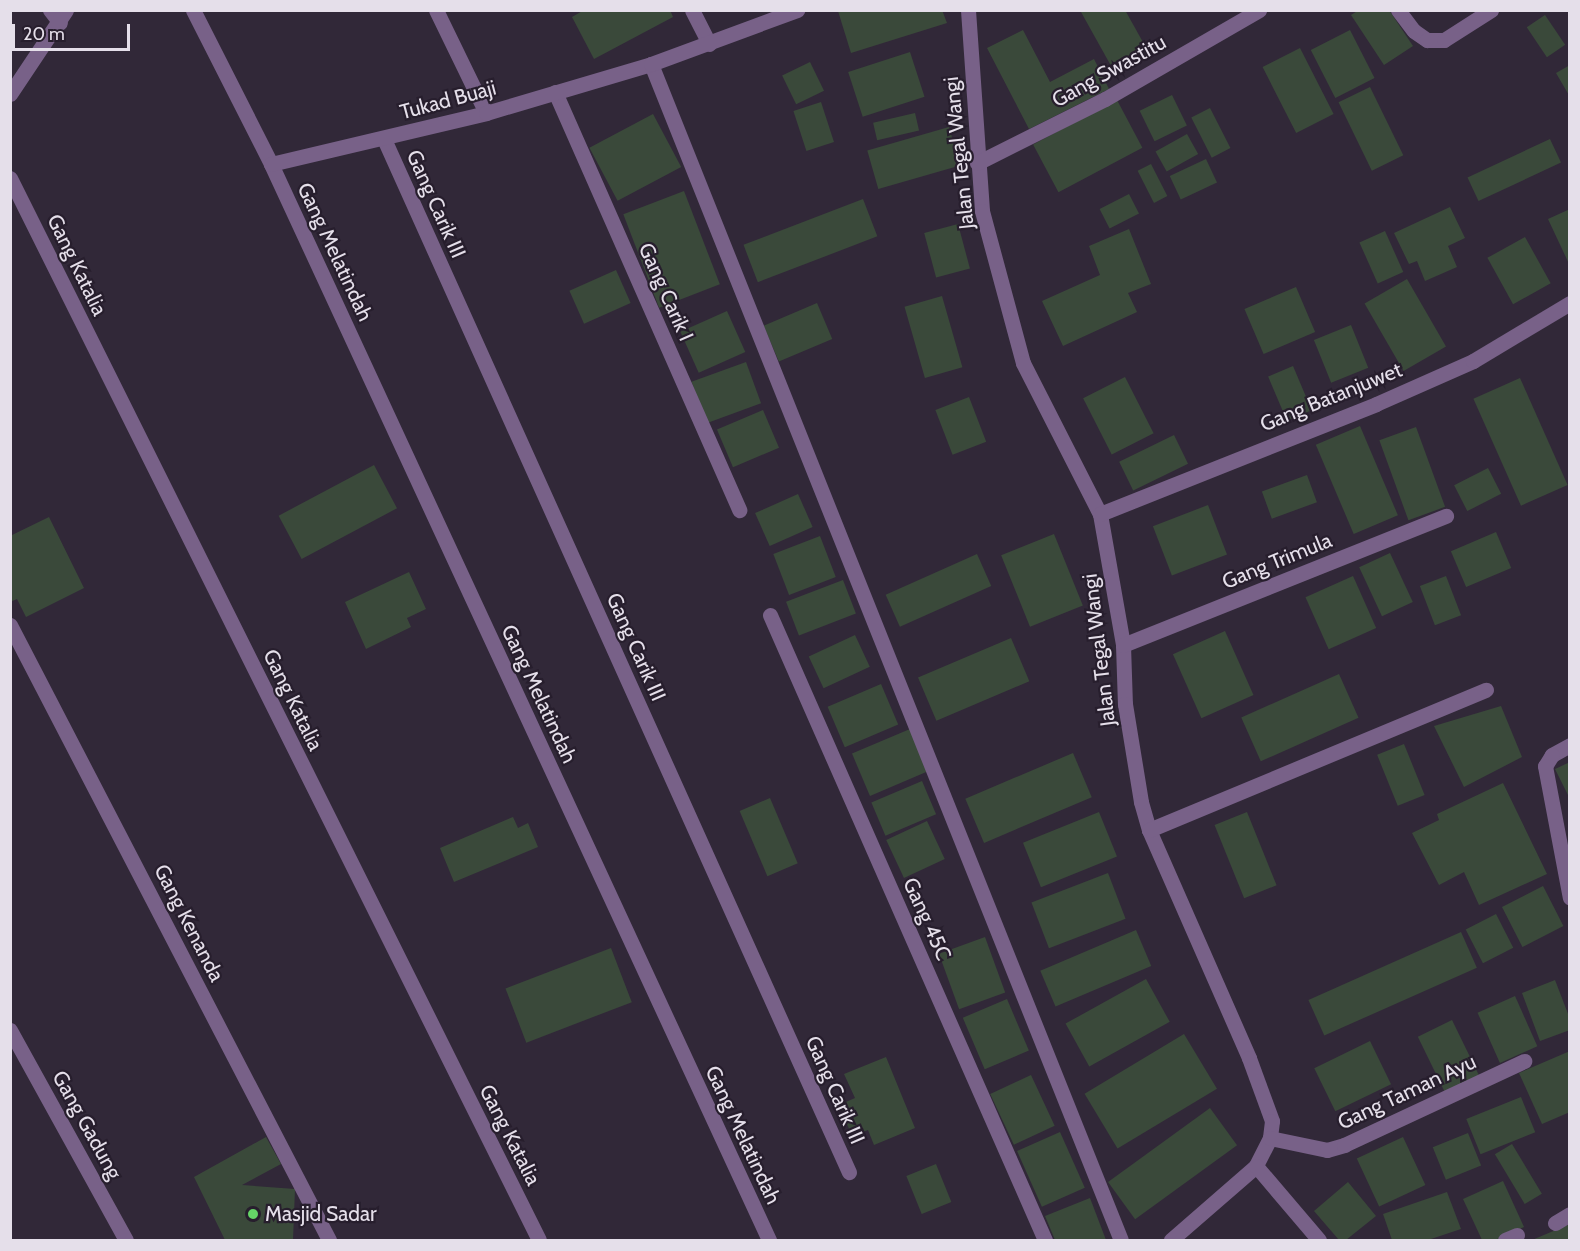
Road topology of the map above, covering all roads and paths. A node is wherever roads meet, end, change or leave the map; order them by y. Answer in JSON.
{"nodes":[{"id":1,"x":193,"y":10,"type":"edge"},
{"id":2,"x":435,"y":10,"type":"edge"},
{"id":3,"x":693,"y":10,"type":"edge"},
{"id":4,"x":796,"y":10,"type":"edge"},
{"id":5,"x":968,"y":10,"type":"edge"},
{"id":6,"x":1259,"y":10,"type":"edge"},
{"id":7,"x":1398,"y":10,"type":"edge"},
{"id":8,"x":1491,"y":10,"type":"edge"},
{"id":9,"x":59,"y":15,"type":"edge"},
{"id":10,"x":709,"y":44,"type":"junction"},
{"id":11,"x":651,"y":64,"type":"junction"},
{"id":12,"x":555,"y":92,"type":"junction"},
{"id":13,"x":10,"y":94,"type":"edge"},
{"id":14,"x":486,"y":112,"type":"junction"},
{"id":15,"x":384,"y":139,"type":"junction"},
{"id":16,"x":977,"y":163,"type":"junction"},
{"id":17,"x":271,"y":164,"type":"junction"},
{"id":18,"x":10,"y":178,"type":"edge"},
{"id":19,"x":1569,"y":303,"type":"edge"},
{"id":20,"x":739,"y":510,"type":"dead end"},
{"id":21,"x":1100,"y":514,"type":"junction"},
{"id":22,"x":1446,"y":516,"type":"dead end"},
{"id":23,"x":770,"y":615,"type":"dead end"},
{"id":24,"x":10,"y":625,"type":"edge"},
{"id":25,"x":1123,"y":645,"type":"junction"},
{"id":26,"x":1486,"y":690,"type":"dead end"},
{"id":27,"x":1569,"y":745,"type":"edge"},
{"id":28,"x":1149,"y":830,"type":"junction"},
{"id":29,"x":1569,"y":898,"type":"edge"},
{"id":30,"x":10,"y":1030,"type":"edge"},
{"id":31,"x":1524,"y":1061,"type":"dead end"},
{"id":32,"x":1270,"y":1138,"type":"junction"},
{"id":33,"x":1256,"y":1166,"type":"junction"},
{"id":34,"x":849,"y":1172,"type":"dead end"},
{"id":35,"x":1569,"y":1214,"type":"edge"},
{"id":36,"x":1555,"y":1223,"type":"dead end"},
{"id":37,"x":126,"y":1240,"type":"edge"},
{"id":38,"x":329,"y":1240,"type":"edge"},
{"id":39,"x":539,"y":1240,"type":"edge"},
{"id":40,"x":768,"y":1240,"type":"edge"},
{"id":41,"x":1045,"y":1240,"type":"edge"},
{"id":42,"x":1121,"y":1240,"type":"edge"},
{"id":43,"x":1171,"y":1240,"type":"edge"},
{"id":44,"x":1319,"y":1240,"type":"edge"}],
"edges":[{"from":1,"to":17,"type":"street"},
{"from":2,"to":14,"type":"street"},
{"from":3,"to":10,"type":"street"},
{"from":4,"to":10,"type":"street","name":"Tukad Buaji"},
{"from":5,"to":16,"type":"street","name":"Jalan Tegal Wangi"},
{"from":6,"to":16,"type":"street","name":"Gang Swastitu"},
{"from":7,"to":8,"type":"street"},
{"from":9,"to":13,"type":"street"},
{"from":10,"to":11,"type":"street","name":"Tukad Buaji"},
{"from":11,"to":12,"type":"street","name":"Tukad Buaji"},
{"from":11,"to":42,"type":"street"},
{"from":12,"to":14,"type":"street","name":"Tukad Buaji"},
{"from":12,"to":20,"type":"street","name":"Gang Carik I"},
{"from":14,"to":15,"type":"street","name":"Tukad Buaji"},
{"from":15,"to":17,"type":"street","name":"Tukad Buaji"},
{"from":15,"to":34,"type":"street","name":"Gang Carik III"},
{"from":16,"to":21,"type":"street","name":"Jalan Tegal Wangi"},
{"from":17,"to":40,"type":"street","name":"Gang Melatindah"},
{"from":18,"to":39,"type":"street","name":"Gang Katalia"},
{"from":19,"to":21,"type":"street","name":"Gang Batanjuwet"},
{"from":21,"to":25,"type":"street","name":"Jalan Tegal Wangi"},
{"from":22,"to":25,"type":"street","name":"Gang Trimula"},
{"from":23,"to":41,"type":"street","name":"Gang 45C"},
{"from":24,"to":38,"type":"street","name":"Gang Kenanda"},
{"from":25,"to":28,"type":"street","name":"Jalan Tegal Wangi"},
{"from":26,"to":28,"type":"street"},
{"from":27,"to":29,"type":"street"},
{"from":28,"to":32,"type":"street","name":"Jalan Tegal Wangi"},
{"from":30,"to":37,"type":"street","name":"Gang Gadung"},
{"from":31,"to":32,"type":"street","name":"Gang Taman Ayu"},
{"from":32,"to":33,"type":"street"},
{"from":33,"to":43,"type":"street"},
{"from":33,"to":44,"type":"street"},
{"from":35,"to":36,"type":"street"}]}
